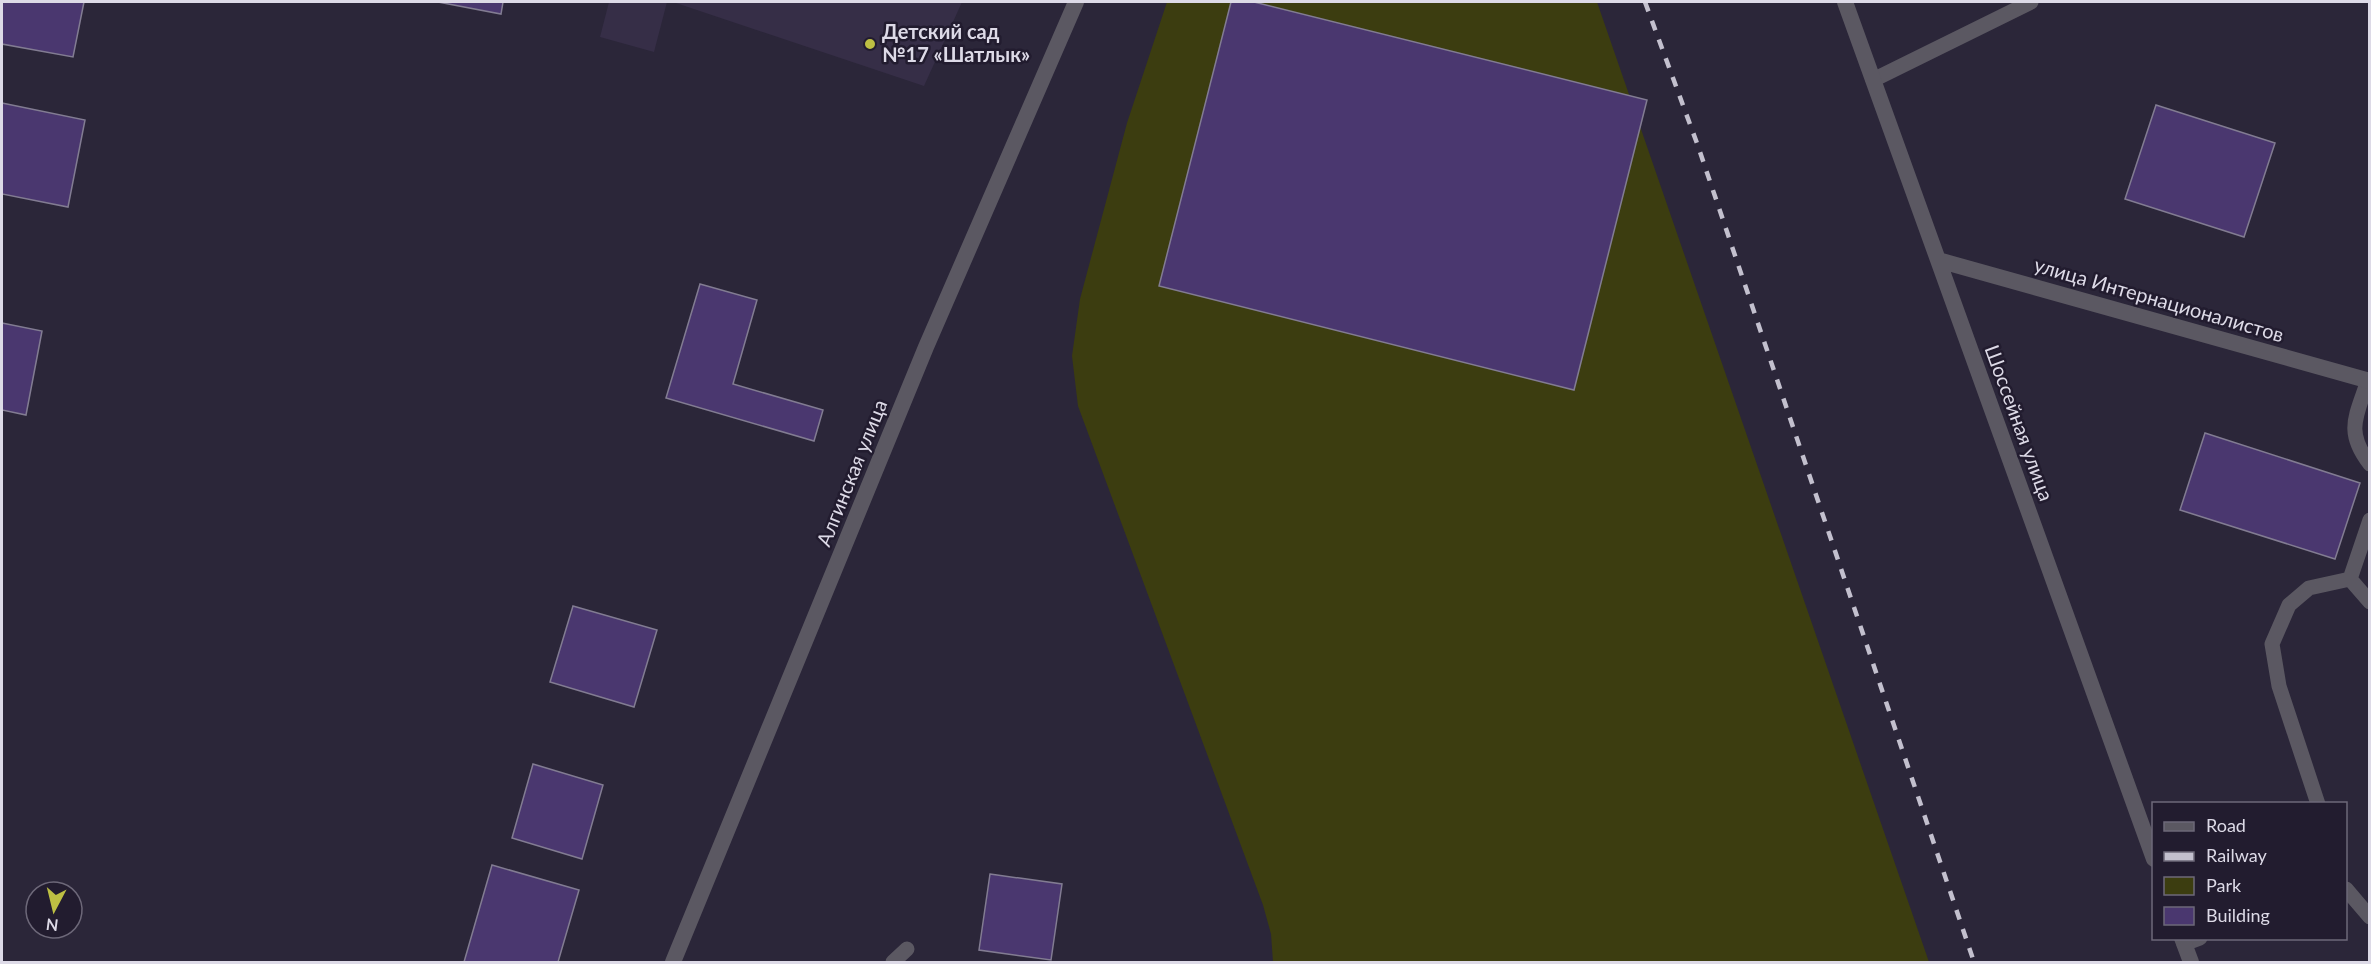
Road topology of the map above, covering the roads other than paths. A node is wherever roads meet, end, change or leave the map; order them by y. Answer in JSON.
{"nodes":[{"id":1,"x":1076,"y":2,"type":"edge"},
{"id":2,"x":1845,"y":2,"type":"edge"},
{"id":3,"x":2031,"y":2,"type":"edge"},
{"id":4,"x":1873,"y":80,"type":"junction"},
{"id":5,"x":1938,"y":260,"type":"junction"},
{"id":6,"x":2369,"y":380,"type":"edge"},
{"id":7,"x":2370,"y":464,"type":"edge"},
{"id":8,"x":2370,"y":520,"type":"edge"},
{"id":9,"x":2350,"y":579,"type":"junction"},
{"id":10,"x":2370,"y":602,"type":"edge"},
{"id":11,"x":2317,"y":802,"type":"edge"},
{"id":12,"x":2152,"y":853,"type":"edge"},
{"id":13,"x":2347,"y":889,"type":"edge"},
{"id":14,"x":2370,"y":917,"type":"edge"},
{"id":15,"x":2189,"y":940,"type":"edge"},
{"id":16,"x":907,"y":949,"type":"dead end"},
{"id":17,"x":673,"y":963,"type":"edge"},
{"id":18,"x":893,"y":963,"type":"edge"},
{"id":19,"x":2191,"y":963,"type":"edge"}],
"edges":[{"from":1,"to":17,"type":"street","name":"Алгинская улица"},
{"from":2,"to":4,"type":"street","name":"Шоссейная улица"},
{"from":3,"to":4,"type":"lane"},
{"from":4,"to":5,"type":"street","name":"Шоссейная улица"},
{"from":5,"to":6,"type":"street","name":"улица Интернационалистов"},
{"from":5,"to":12,"type":"street","name":"Шоссейная улица"},
{"from":6,"to":7,"type":"lane"},
{"from":8,"to":9,"type":"lane"},
{"from":9,"to":10,"type":"lane"},
{"from":9,"to":11,"type":"lane"},
{"from":13,"to":14,"type":"lane"},
{"from":15,"to":19,"type":"street"},
{"from":16,"to":18,"type":"lane"}]}
